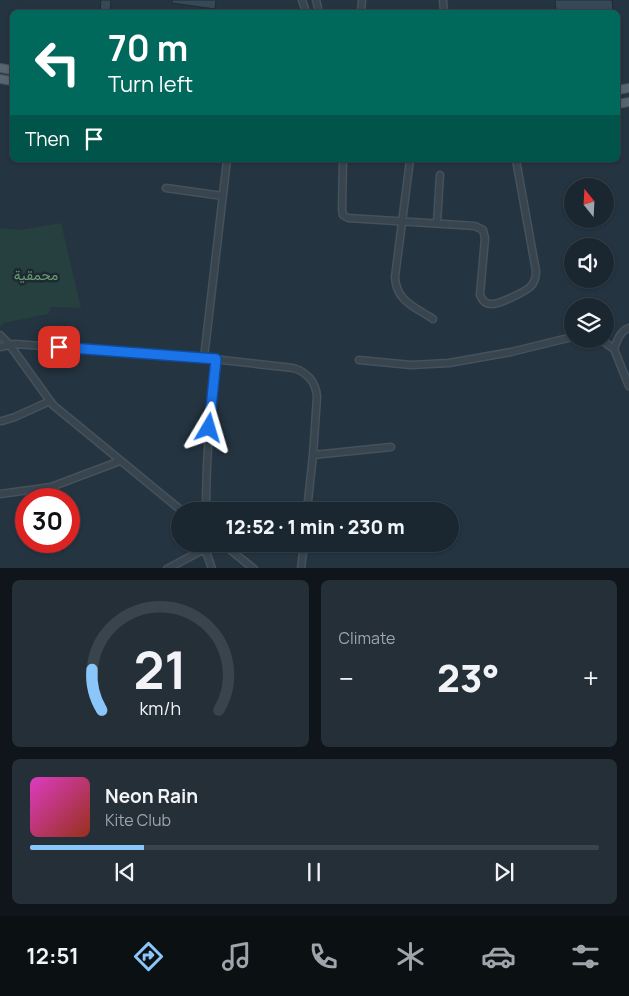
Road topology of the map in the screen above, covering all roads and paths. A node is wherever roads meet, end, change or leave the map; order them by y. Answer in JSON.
{"nodes":[{"id":1,"x":227,"y":162,"type":"edge"},
{"id":2,"x":343,"y":162,"type":"edge"},
{"id":3,"x":410,"y":162,"type":"edge"},
{"id":4,"x":516,"y":162,"type":"edge"},
{"id":5,"x":440,"y":175,"type":"dead end"},
{"id":6,"x":166,"y":188,"type":"dead end"},
{"id":7,"x":223,"y":196,"type":"junction"},
{"id":8,"x":403,"y":221,"type":"junction"},
{"id":9,"x":437,"y":223,"type":"junction"},
{"id":10,"x":433,"y":319,"type":"dead end"},
{"id":11,"x":629,"y":328,"type":"edge"},
{"id":12,"x":0,"y":335,"type":"edge"},
{"id":13,"x":564,"y":339,"type":"edge"},
{"id":14,"x":9,"y":344,"type":"junction"},
{"id":15,"x":0,"y":347,"type":"edge"},
{"id":16,"x":614,"y":349,"type":"joint"},
{"id":17,"x":204,"y":358,"type":"junction"},
{"id":18,"x":216,"y":359,"type":"junction"},
{"id":19,"x":359,"y":360,"type":"dead end"},
{"id":20,"x":629,"y":386,"type":"edge"},
{"id":21,"x":50,"y":401,"type":"junction"},
{"id":22,"x":0,"y":421,"type":"edge"},
{"id":23,"x":391,"y":447,"type":"dead end"},
{"id":24,"x":314,"y":455,"type":"junction"},
{"id":25,"x":120,"y":462,"type":"junction"},
{"id":26,"x":0,"y":494,"type":"edge"},
{"id":27,"x":171,"y":502,"type":"edge"},
{"id":28,"x":206,"y":502,"type":"edge"},
{"id":29,"x":308,"y":502,"type":"edge"},
{"id":30,"x":197,"y":552,"type":"edge"},
{"id":31,"x":206,"y":552,"type":"edge"},
{"id":32,"x":233,"y":552,"type":"edge"},
{"id":33,"x":303,"y":552,"type":"edge"},
{"id":34,"x":167,"y":568,"type":"edge"},
{"id":35,"x":212,"y":568,"type":"edge"},
{"id":36,"x":254,"y":568,"type":"edge"},
{"id":37,"x":301,"y":568,"type":"edge"}],
"edges":[{"from":1,"to":7,"type":"street"},
{"from":2,"to":8,"type":"street"},
{"from":3,"to":8,"type":"street"},
{"from":4,"to":9,"type":"street"},
{"from":5,"to":9,"type":"street"},
{"from":6,"to":7,"type":"street"},
{"from":7,"to":17,"type":"street"},
{"from":8,"to":9,"type":"street"},
{"from":8,"to":10,"type":"street"},
{"from":11,"to":16,"type":"street"},
{"from":12,"to":14,"type":"street"},
{"from":13,"to":19,"type":"street"},
{"from":14,"to":15,"type":"street"},
{"from":14,"to":17,"type":"street"},
{"from":14,"to":21,"type":"street"},
{"from":16,"to":20,"type":"street"},
{"from":17,"to":18,"type":"street"},
{"from":18,"to":24,"type":"street"},
{"from":18,"to":28,"type":"street"},
{"from":21,"to":22,"type":"street"},
{"from":21,"to":25,"type":"street"},
{"from":23,"to":24,"type":"street"},
{"from":24,"to":29,"type":"street"},
{"from":25,"to":26,"type":"street"},
{"from":25,"to":27,"type":"street"},
{"from":30,"to":34,"type":"street"},
{"from":31,"to":35,"type":"street"},
{"from":32,"to":36,"type":"street"},
{"from":33,"to":37,"type":"street"}]}
